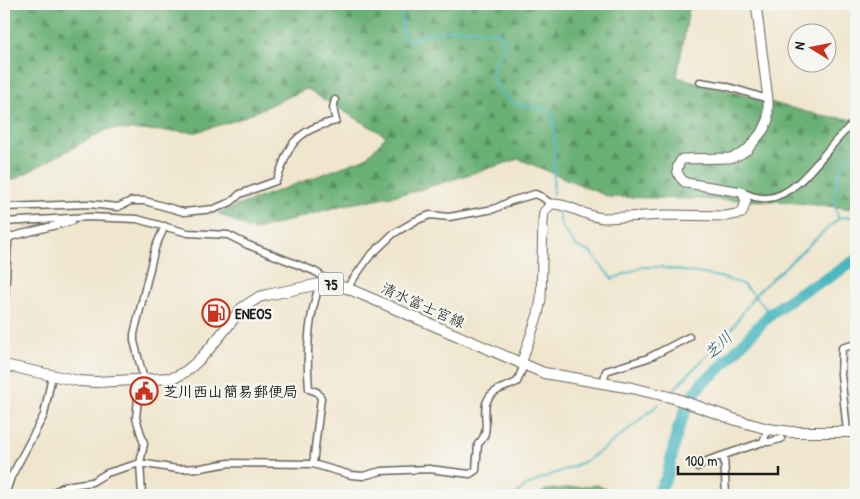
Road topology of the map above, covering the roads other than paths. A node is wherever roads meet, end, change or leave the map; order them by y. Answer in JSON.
{"nodes":[{"id":1,"x":756,"y":4,"type":"edge"},
{"id":2,"x":700,"y":82,"type":"dead end"},
{"id":3,"x":768,"y":99,"type":"junction"},
{"id":4,"x":335,"y":100,"type":"dead end"},
{"id":5,"x":856,"y":121,"type":"edge"},
{"id":6,"x":742,"y":192,"type":"junction"},
{"id":7,"x":551,"y":204,"type":"junction"},
{"id":8,"x":4,"y":207,"type":"edge"},
{"id":9,"x":81,"y":218,"type":"junction"},
{"id":10,"x":4,"y":222,"type":"edge"},
{"id":11,"x":165,"y":226,"type":"junction"},
{"id":12,"x":5,"y":271,"type":"edge"},
{"id":13,"x":320,"y":284,"type":"junction"},
{"id":14,"x":336,"y":285,"type":"junction"},
{"id":15,"x":347,"y":288,"type":"junction"},
{"id":16,"x":4,"y":313,"type":"edge"},
{"id":17,"x":690,"y":337,"type":"dead end"},
{"id":18,"x":856,"y":344,"type":"edge"},
{"id":19,"x":523,"y":364,"type":"junction"},
{"id":20,"x":4,"y":365,"type":"edge"},
{"id":21,"x":52,"y":376,"type":"junction"},
{"id":22,"x":142,"y":380,"type":"junction"},
{"id":23,"x":604,"y":383,"type":"junction"},
{"id":24,"x":768,"y":429,"type":"junction"},
{"id":25,"x":852,"y":432,"type":"edge"},
{"id":26,"x":781,"y":439,"type":"dead end"},
{"id":27,"x":763,"y":442,"type":"junction"},
{"id":28,"x":724,"y":456,"type":"junction"},
{"id":29,"x":140,"y":462,"type":"junction"},
{"id":30,"x":313,"y":464,"type":"junction"},
{"id":31,"x":697,"y":467,"type":"dead end"},
{"id":32,"x":5,"y":495,"type":"edge"},
{"id":33,"x":50,"y":495,"type":"edge"},
{"id":34,"x":142,"y":495,"type":"edge"},
{"id":35,"x":726,"y":495,"type":"edge"}],
"edges":[{"from":1,"to":3,"type":"street"},
{"from":2,"to":3,"type":"street"},
{"from":3,"to":6,"type":"street"},
{"from":4,"to":8,"type":"street"},
{"from":5,"to":6,"type":"street"},
{"from":6,"to":7,"type":"street"},
{"from":7,"to":15,"type":"street"},
{"from":7,"to":19,"type":"street"},
{"from":9,"to":10,"type":"street"},
{"from":9,"to":11,"type":"street"},
{"from":9,"to":12,"type":"street"},
{"from":11,"to":14,"type":"street"},
{"from":11,"to":22,"type":"street"},
{"from":12,"to":16,"type":"street"},
{"from":13,"to":14,"type":"main road","name":"清水富士宮線","number":"75"},
{"from":13,"to":22,"type":"main road","name":"清水富士宮線","number":"75"},
{"from":13,"to":30,"type":"street"},
{"from":14,"to":15,"type":"main road","name":"清水富士宮線","number":"75"},
{"from":15,"to":19,"type":"main road","name":"清水富士宮線","number":"75"},
{"from":17,"to":23,"type":"street"},
{"from":18,"to":25,"type":"street"},
{"from":19,"to":23,"type":"main road","name":"清水富士宮線","number":"75"},
{"from":19,"to":30,"type":"street"},
{"from":20,"to":21,"type":"main road","name":"清水富士宮線","number":"75"},
{"from":21,"to":22,"type":"main road","name":"清水富士宮線","number":"75"},
{"from":21,"to":32,"type":"street"},
{"from":22,"to":29,"type":"street"},
{"from":23,"to":24,"type":"main road","name":"清水富士宮線","number":"75"},
{"from":24,"to":25,"type":"main road","name":"清水富士宮線","number":"75"},
{"from":24,"to":27,"type":"street"},
{"from":26,"to":27,"type":"street"},
{"from":27,"to":28,"type":"street"},
{"from":28,"to":31,"type":"street"},
{"from":28,"to":35,"type":"street"},
{"from":29,"to":30,"type":"street"},
{"from":29,"to":33,"type":"street"},
{"from":29,"to":34,"type":"street"}]}
